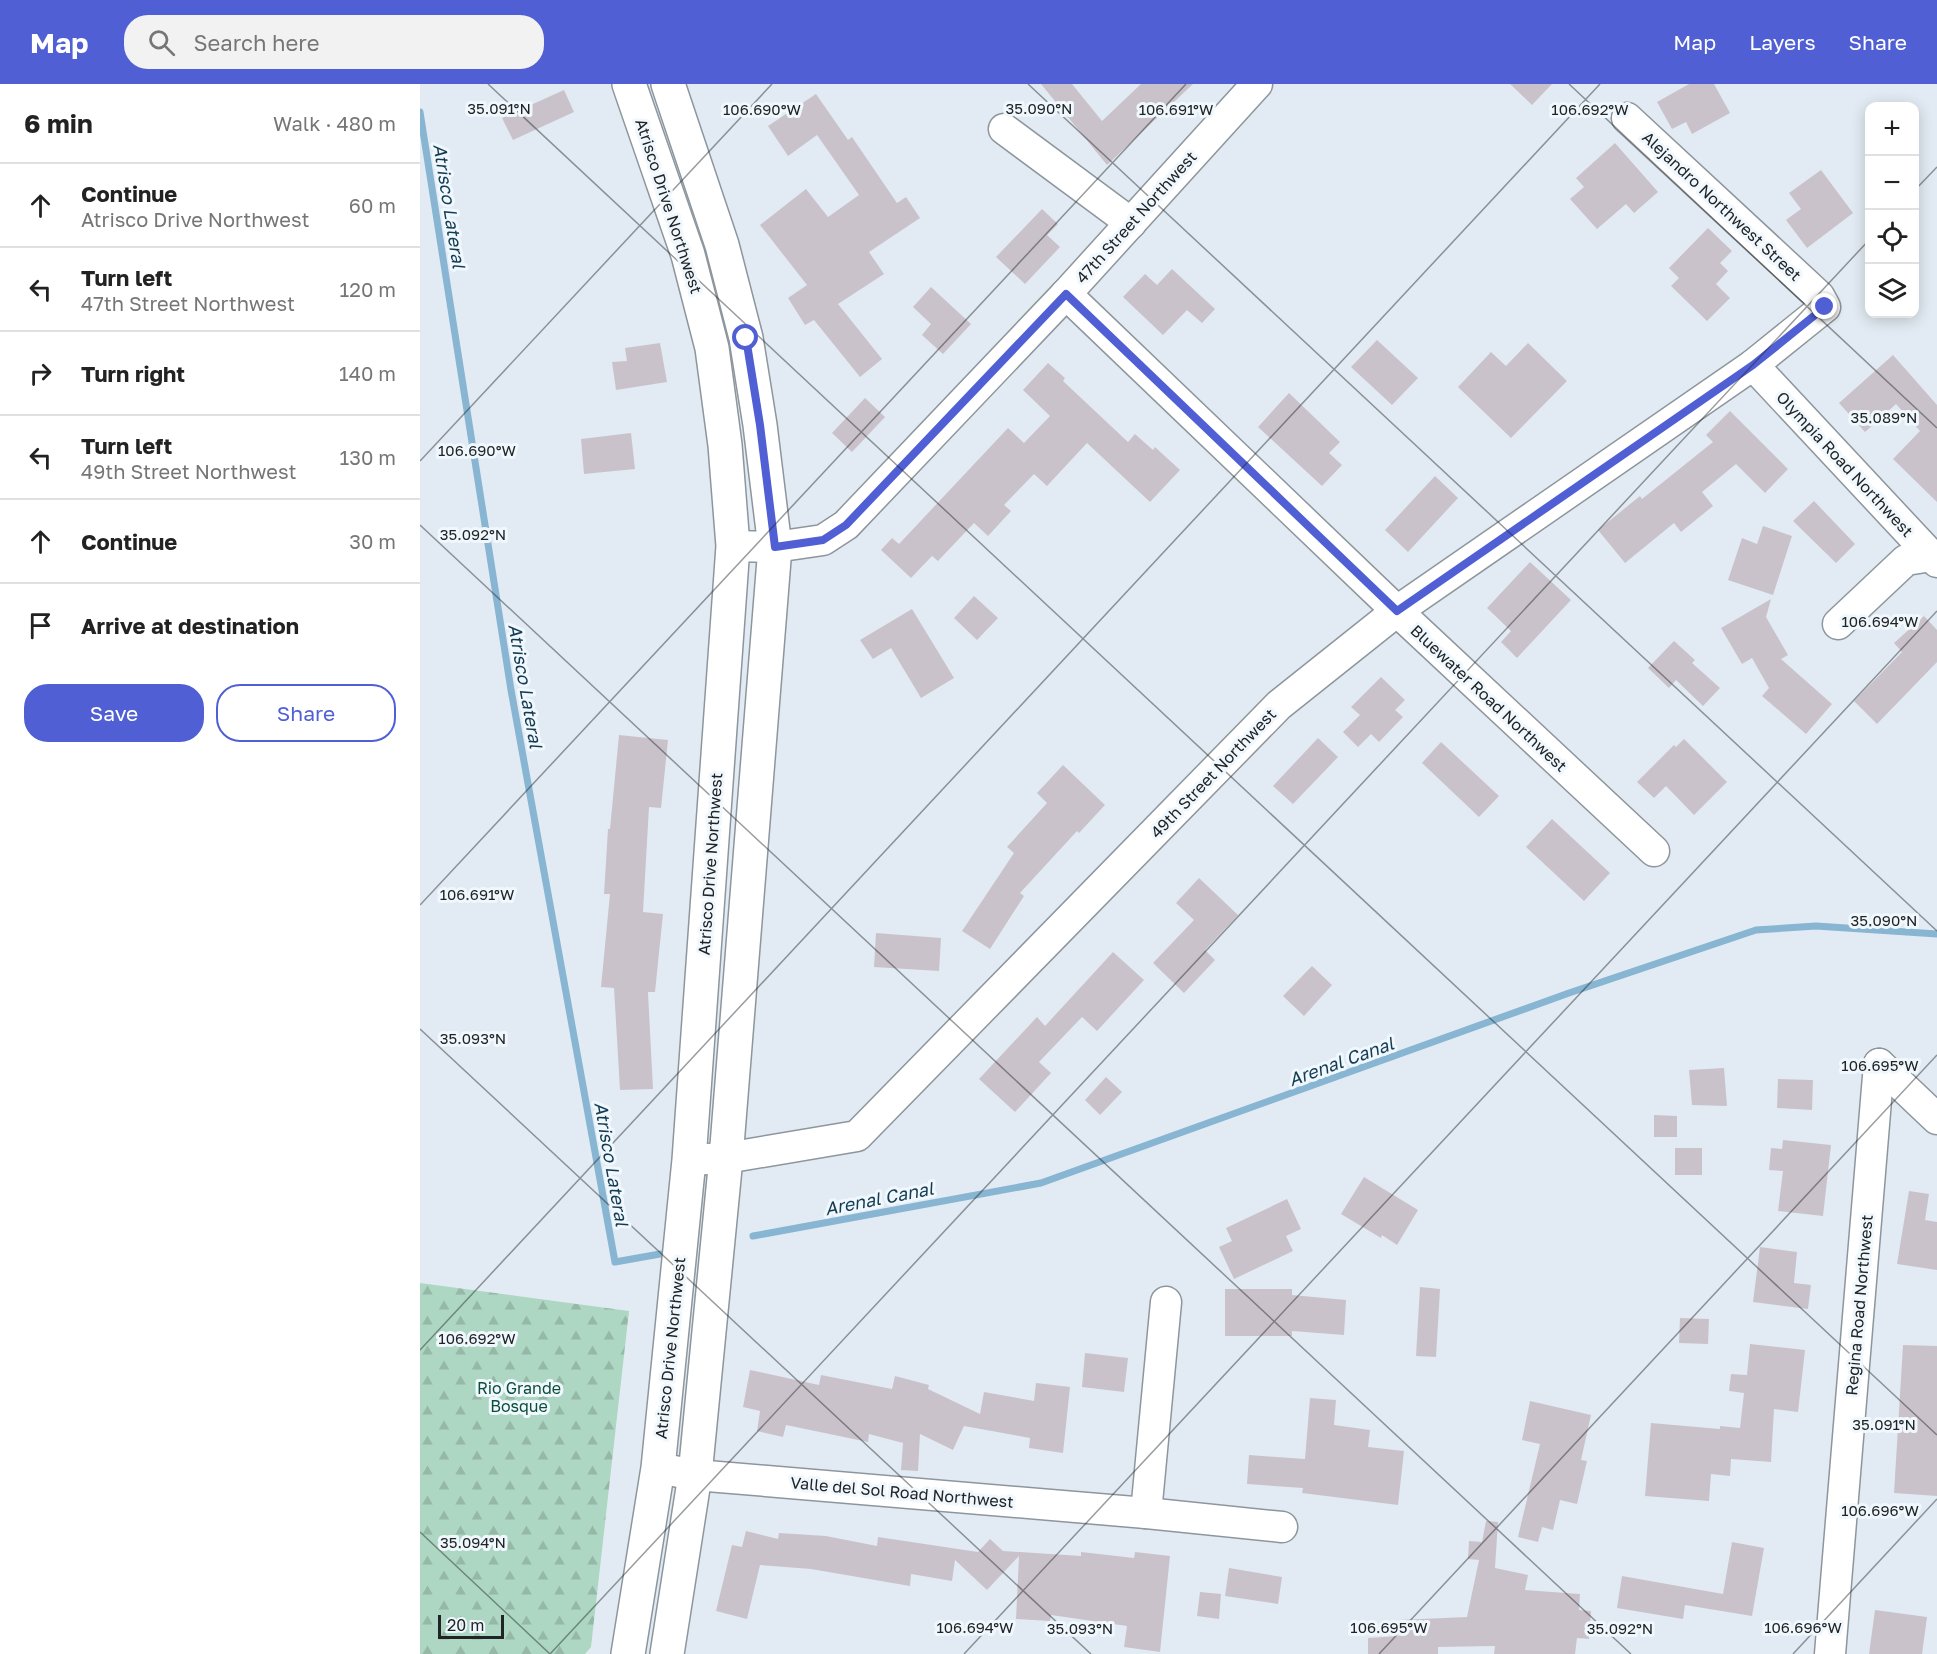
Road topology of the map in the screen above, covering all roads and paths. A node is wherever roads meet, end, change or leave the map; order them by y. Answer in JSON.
{"nodes":[{"id":1,"x":629,"y":84,"type":"edge"},
{"id":2,"x":668,"y":84,"type":"edge"},
{"id":3,"x":1257,"y":84,"type":"edge"},
{"id":4,"x":1627,"y":118,"type":"dead end"},
{"id":5,"x":1004,"y":129,"type":"dead end"},
{"id":6,"x":1131,"y":222,"type":"junction"},
{"id":7,"x":1066,"y":294,"type":"junction"},
{"id":8,"x":1753,"y":365,"type":"junction"},
{"id":9,"x":733,"y":546,"type":"junction"},
{"id":10,"x":775,"y":547,"type":"junction"},
{"id":11,"x":1935,"y":558,"type":"edge"},
{"id":12,"x":1397,"y":611,"type":"junction"},
{"id":13,"x":1838,"y":624,"type":"dead end"},
{"id":14,"x":1654,"y":851,"type":"dead end"},
{"id":15,"x":1937,"y":1119,"type":"edge"},
{"id":16,"x":726,"y":1158,"type":"junction"},
{"id":17,"x":689,"y":1160,"type":"junction"},
{"id":18,"x":1166,"y":1302,"type":"dead end"},
{"id":19,"x":658,"y":1468,"type":"junction"},
{"id":20,"x":695,"y":1475,"type":"junction"},
{"id":21,"x":1146,"y":1513,"type":"junction"},
{"id":22,"x":1282,"y":1527,"type":"dead end"},
{"id":23,"x":628,"y":1654,"type":"edge"},
{"id":24,"x":667,"y":1654,"type":"edge"},
{"id":25,"x":1830,"y":1654,"type":"edge"}],
"edges":[{"from":1,"to":9,"type":"main road","name":"Atrisco Drive Northwest"},
{"from":2,"to":10,"type":"main road"},
{"from":3,"to":6,"type":"street","name":"47th Street Northwest"},
{"from":4,"to":8,"type":"street","name":"Alejandro Northwest Street"},
{"from":5,"to":6,"type":"street"},
{"from":6,"to":7,"type":"street","name":"47th Street Northwest"},
{"from":7,"to":10,"type":"street","name":"47th Street Northwest"},
{"from":7,"to":12,"type":"street","name":"Bluewater Road Northwest"},
{"from":8,"to":11,"type":"street","name":"Olympia Road Northwest"},
{"from":8,"to":12,"type":"street","name":"49th Street Northwest"},
{"from":9,"to":10,"type":"street","name":"47th Street Northwest"},
{"from":9,"to":17,"type":"main road","name":"Atrisco Drive Northwest"},
{"from":10,"to":16,"type":"main road"},
{"from":11,"to":13,"type":"street"},
{"from":12,"to":14,"type":"street","name":"Bluewater Road Northwest"},
{"from":12,"to":16,"type":"street","name":"49th Street Northwest"},
{"from":15,"to":25,"type":"street","name":"Regina Road Northwest"},
{"from":16,"to":17,"type":"street","name":"49th Street Northwest"},
{"from":16,"to":20,"type":"main road"},
{"from":17,"to":19,"type":"main road","name":"Atrisco Drive Northwest"},
{"from":18,"to":21,"type":"street"},
{"from":19,"to":20,"type":"street","name":"Valle del Sol Road Northwest"},
{"from":19,"to":23,"type":"main road","name":"Atrisco Drive Northwest"},
{"from":20,"to":21,"type":"street","name":"Valle del Sol Road Northwest"},
{"from":20,"to":24,"type":"main road"},
{"from":21,"to":22,"type":"street","name":"Valle del Sol Road Northwest"}]}
